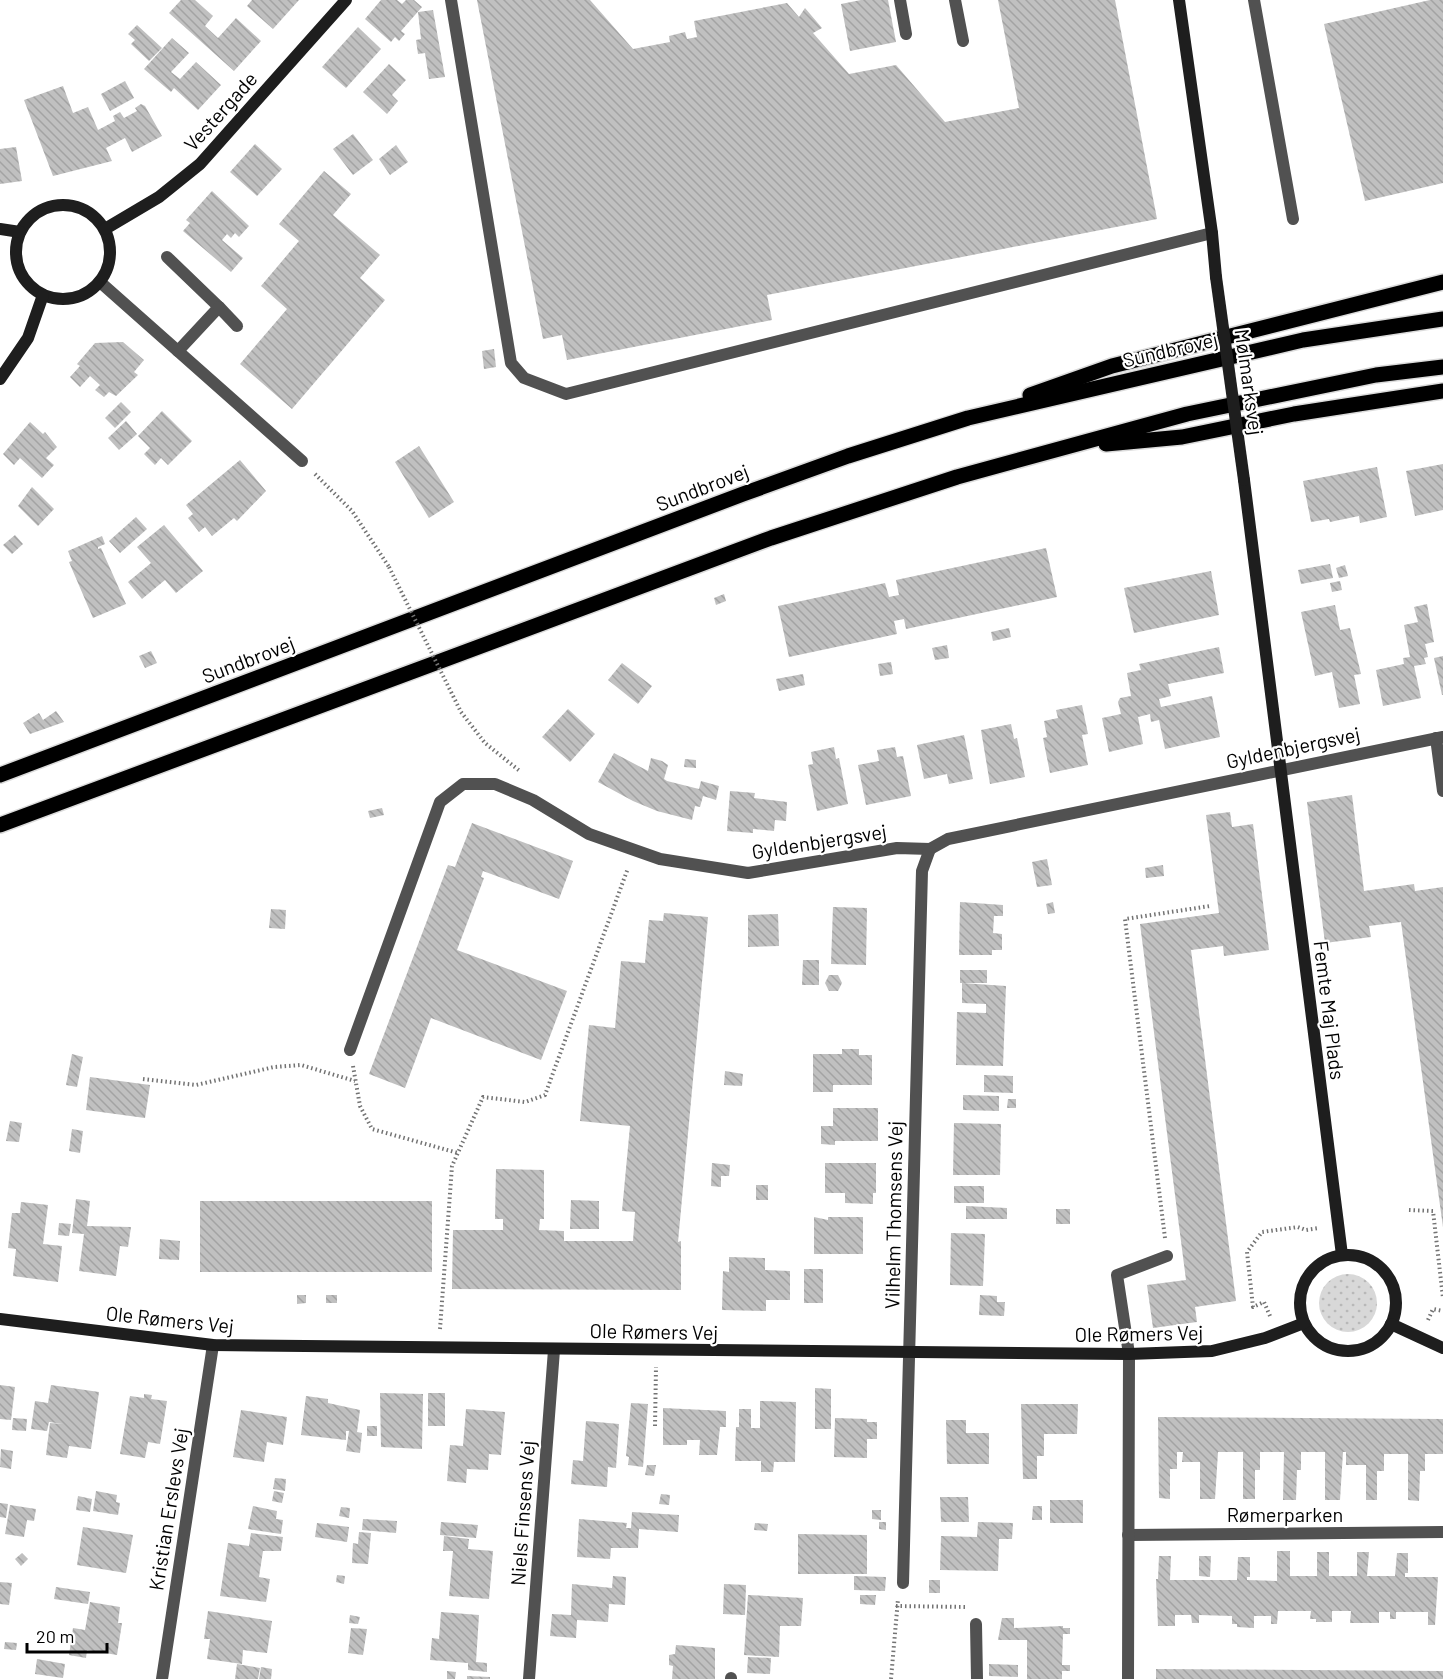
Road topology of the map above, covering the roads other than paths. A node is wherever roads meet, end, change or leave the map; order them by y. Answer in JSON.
{"nodes":[{"id":1,"x":346,"y":0,"type":"edge"},
{"id":2,"x":451,"y":0,"type":"edge"},
{"id":3,"x":900,"y":0,"type":"edge"},
{"id":4,"x":955,"y":0,"type":"edge"},
{"id":5,"x":1179,"y":0,"type":"edge"},
{"id":6,"x":1254,"y":0,"type":"edge"},
{"id":7,"x":906,"y":34,"type":"dead end"},
{"id":8,"x":963,"y":41,"type":"dead end"},
{"id":9,"x":1293,"y":219,"type":"dead end"},
{"id":10,"x":0,"y":229,"type":"edge"},
{"id":11,"x":105,"y":229,"type":"junction"},
{"id":12,"x":20,"y":232,"type":"junction"},
{"id":13,"x":1212,"y":233,"type":"junction"},
{"id":14,"x":167,"y":257,"type":"dead end"},
{"id":15,"x":100,"y":282,"type":"junction"},
{"id":16,"x":1443,"y":282,"type":"edge"},
{"id":17,"x":43,"y":295,"type":"junction"},
{"id":18,"x":219,"y":307,"type":"junction"},
{"id":19,"x":1443,"y":320,"type":"edge"},
{"id":20,"x":237,"y":326,"type":"dead end"},
{"id":21,"x":178,"y":351,"type":"junction"},
{"id":22,"x":1443,"y":367,"type":"edge"},
{"id":23,"x":0,"y":379,"type":"edge"},
{"id":24,"x":1443,"y":391,"type":"edge"},
{"id":25,"x":968,"y":418,"type":"junction"},
{"id":26,"x":1064,"y":448,"type":"junction"},
{"id":27,"x":302,"y":461,"type":"road end"},
{"id":28,"x":1439,"y":737,"type":"edge"},
{"id":29,"x":1281,"y":770,"type":"junction"},
{"id":30,"x":0,"y":776,"type":"edge"},
{"id":31,"x":1443,"y":791,"type":"edge"},
{"id":32,"x":0,"y":825,"type":"edge"},
{"id":33,"x":930,"y":849,"type":"junction"},
{"id":34,"x":350,"y":1050,"type":"road end"},
{"id":35,"x":1342,"y":1255,"type":"junction"},
{"id":36,"x":1167,"y":1256,"type":"road end"},
{"id":37,"x":0,"y":1319,"type":"edge"},
{"id":38,"x":1304,"y":1323,"type":"junction"},
{"id":39,"x":1391,"y":1324,"type":"junction"},
{"id":40,"x":213,"y":1345,"type":"junction"},
{"id":41,"x":1443,"y":1348,"type":"edge"},
{"id":42,"x":554,"y":1350,"type":"junction"},
{"id":43,"x":910,"y":1353,"type":"junction"},
{"id":44,"x":1129,"y":1354,"type":"junction"},
{"id":45,"x":1443,"y":1532,"type":"edge"},
{"id":46,"x":1128,"y":1535,"type":"junction"},
{"id":47,"x":903,"y":1583,"type":"road end"},
{"id":48,"x":976,"y":1624,"type":"road end"},
{"id":49,"x":162,"y":1679,"type":"edge"},
{"id":50,"x":530,"y":1679,"type":"edge"},
{"id":51,"x":977,"y":1679,"type":"edge"},
{"id":52,"x":1128,"y":1679,"type":"edge"}],
"edges":[{"from":1,"to":11,"type":"street","name":"Vestergade"},
{"from":2,"to":13,"type":"street"},
{"from":3,"to":7,"type":"street"},
{"from":4,"to":8,"type":"street"},
{"from":5,"to":13,"type":"street","name":"Mølmarksvej"},
{"from":6,"to":9,"type":"street"},
{"from":10,"to":12,"type":"street"},
{"from":11,"to":12,"type":"street"},
{"from":11,"to":15,"type":"street"},
{"from":12,"to":17,"type":"street"},
{"from":13,"to":29,"type":"street","name":"Mølmarksvej","bridge":true},
{"from":14,"to":18,"type":"street"},
{"from":15,"to":17,"type":"street"},
{"from":15,"to":21,"type":"street"},
{"from":16,"to":25,"type":"main road"},
{"from":17,"to":23,"type":"street"},
{"from":18,"to":20,"type":"street"},
{"from":18,"to":21,"type":"street"},
{"from":19,"to":25,"type":"main road","name":"Sundbrovej"},
{"from":21,"to":27,"type":"street"},
{"from":22,"to":26,"type":"main road"},
{"from":24,"to":26,"type":"main road"},
{"from":25,"to":30,"type":"main road","name":"Sundbrovej"},
{"from":26,"to":32,"type":"main road"},
{"from":28,"to":29,"type":"street","name":"Gyldenbjergsvej"},
{"from":28,"to":31,"type":"street"},
{"from":29,"to":33,"type":"street","name":"Gyldenbjergsvej"},
{"from":29,"to":35,"type":"street","name":"Femte Maj Plads"},
{"from":33,"to":34,"type":"street","name":"Gyldenbjergsvej"},
{"from":33,"to":43,"type":"street","name":"Vilhelm Thomsens Vej"},
{"from":35,"to":38,"type":"street"},
{"from":35,"to":39,"type":"street"},
{"from":36,"to":44,"type":"street"},
{"from":37,"to":40,"type":"street","name":"Ole Rømers Vej"},
{"from":38,"to":39,"type":"street"},
{"from":38,"to":44,"type":"street","name":"Ole Rømers Vej"},
{"from":39,"to":41,"type":"street"},
{"from":40,"to":42,"type":"street","name":"Ole Rømers Vej"},
{"from":40,"to":49,"type":"street","name":"Kristian Erslevs Vej"},
{"from":42,"to":43,"type":"street","name":"Ole Rømers Vej"},
{"from":42,"to":50,"type":"street","name":"Niels Finsens Vej"},
{"from":43,"to":44,"type":"street","name":"Ole Rømers Vej"},
{"from":43,"to":47,"type":"street","name":"Vilhelm Thomsens Vej"},
{"from":44,"to":46,"type":"street"},
{"from":45,"to":46,"type":"street","name":"Rømerparken"},
{"from":46,"to":52,"type":"street"},
{"from":48,"to":51,"type":"street"}]}
